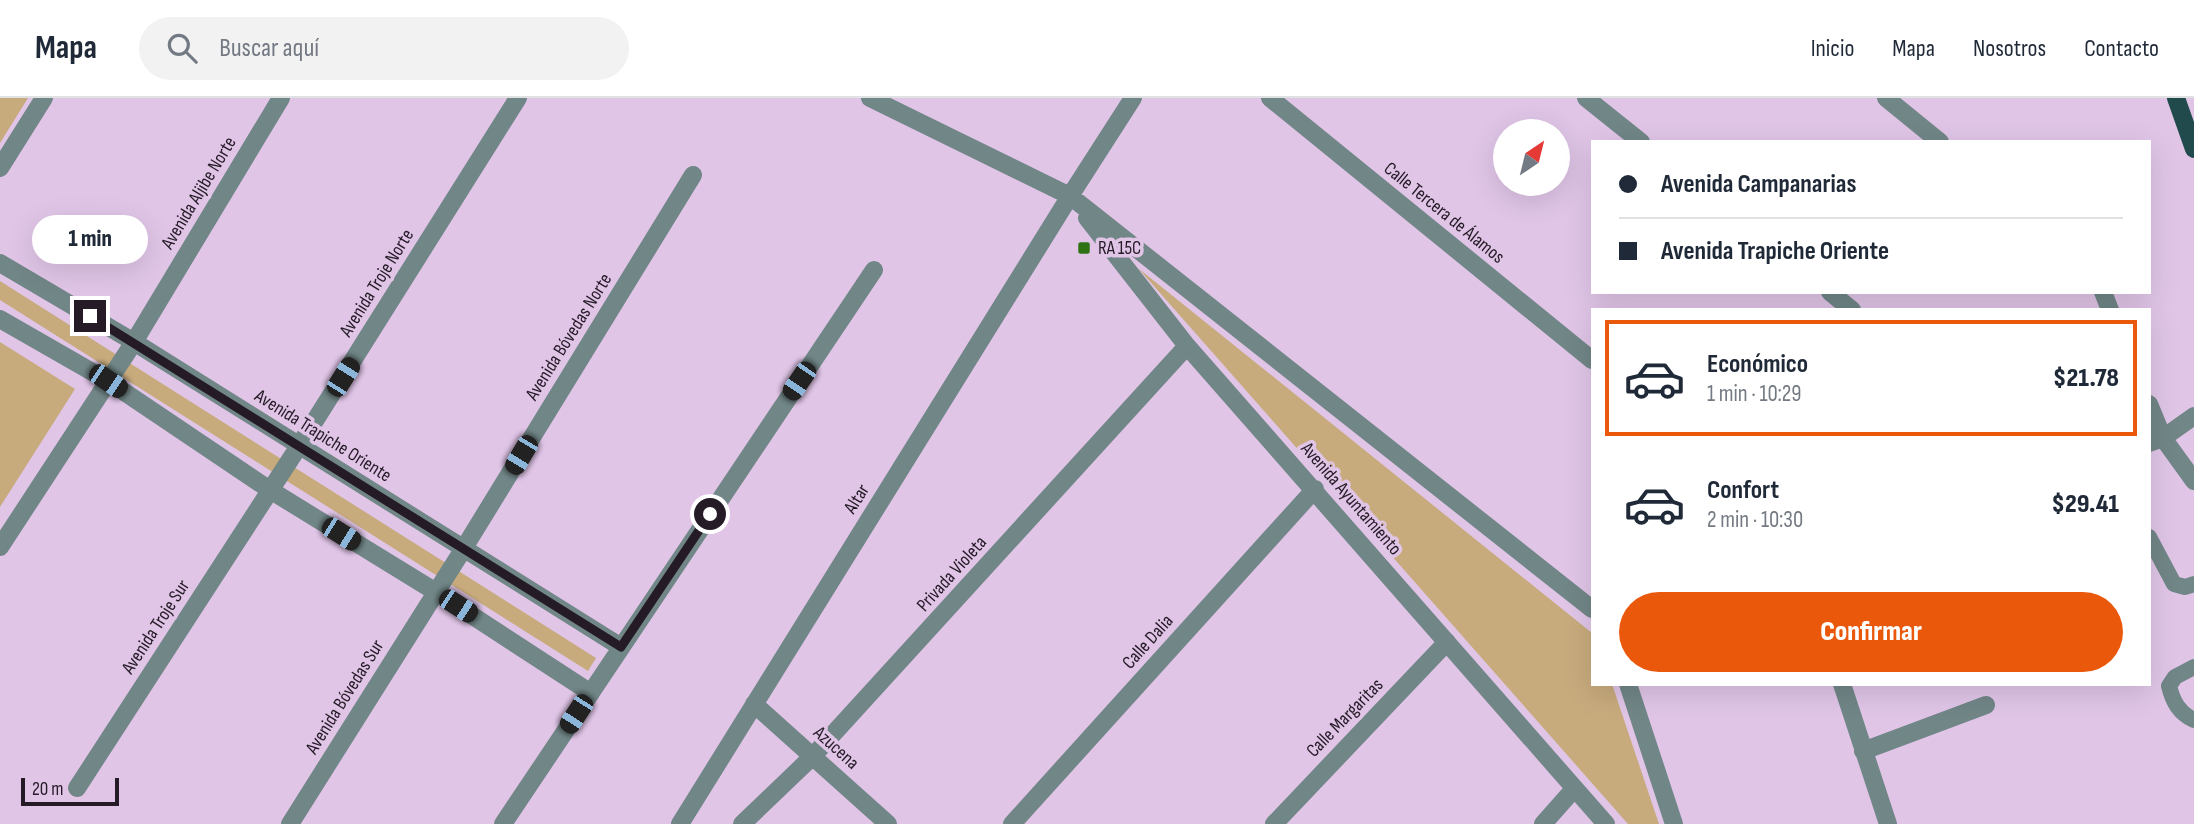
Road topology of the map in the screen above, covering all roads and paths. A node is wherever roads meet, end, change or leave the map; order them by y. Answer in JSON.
{"nodes":[{"id":1,"x":44,"y":98,"type":"edge"},
{"id":2,"x":281,"y":98,"type":"edge"},
{"id":3,"x":519,"y":98,"type":"edge"},
{"id":4,"x":870,"y":98,"type":"edge"},
{"id":5,"x":1133,"y":98,"type":"edge"},
{"id":6,"x":1270,"y":98,"type":"edge"},
{"id":7,"x":1586,"y":98,"type":"edge"},
{"id":8,"x":1886,"y":98,"type":"edge"},
{"id":9,"x":2176,"y":98,"type":"edge"},
{"id":10,"x":1638,"y":140,"type":"edge"},
{"id":11,"x":1938,"y":140,"type":"edge"},
{"id":12,"x":2194,"y":149,"type":"edge"},
{"id":13,"x":0,"y":169,"type":"edge"},
{"id":14,"x":693,"y":175,"type":"dead end"},
{"id":15,"x":1070,"y":196,"type":"junction"},
{"id":16,"x":0,"y":263,"type":"edge"},
{"id":17,"x":874,"y":270,"type":"dead end"},
{"id":18,"x":1832,"y":294,"type":"edge"},
{"id":19,"x":1850,"y":308,"type":"edge"},
{"id":20,"x":0,"y":318,"type":"edge"},
{"id":21,"x":134,"y":342,"type":"junction"},
{"id":22,"x":1187,"y":346,"type":"junction"},
{"id":23,"x":1591,"y":359,"type":"edge"},
{"id":24,"x":108,"y":381,"type":"junction"},
{"id":25,"x":2151,"y":414,"type":"edge"},
{"id":26,"x":2194,"y":416,"type":"edge"},
{"id":27,"x":2156,"y":440,"type":"edge"},
{"id":28,"x":299,"y":446,"type":"junction"},
{"id":29,"x":2194,"y":481,"type":"edge"},
{"id":30,"x":1315,"y":489,"type":"junction"},
{"id":31,"x":270,"y":490,"type":"junction"},
{"id":32,"x":2151,"y":541,"type":"edge"},
{"id":33,"x":0,"y":547,"type":"edge"},
{"id":34,"x":464,"y":548,"type":"junction"},
{"id":35,"x":2194,"y":584,"type":"edge"},
{"id":36,"x":436,"y":592,"type":"junction"},
{"id":37,"x":1591,"y":608,"type":"edge"},
{"id":38,"x":1447,"y":642,"type":"junction"},
{"id":39,"x":621,"y":647,"type":"junction"},
{"id":40,"x":2194,"y":667,"type":"edge"},
{"id":41,"x":1629,"y":686,"type":"edge"},
{"id":42,"x":1843,"y":686,"type":"edge"},
{"id":43,"x":591,"y":692,"type":"junction"},
{"id":44,"x":754,"y":704,"type":"junction"},
{"id":45,"x":1986,"y":705,"type":"dead end"},
{"id":46,"x":2194,"y":720,"type":"edge"},
{"id":47,"x":1863,"y":751,"type":"junction"},
{"id":48,"x":813,"y":756,"type":"junction"},
{"id":49,"x":77,"y":788,"type":"dead end"},
{"id":50,"x":1574,"y":789,"type":"junction"},
{"id":51,"x":290,"y":824,"type":"edge"},
{"id":52,"x":503,"y":824,"type":"edge"},
{"id":53,"x":680,"y":824,"type":"edge"},
{"id":54,"x":742,"y":824,"type":"edge"},
{"id":55,"x":888,"y":824,"type":"edge"},
{"id":56,"x":1012,"y":824,"type":"edge"},
{"id":57,"x":1274,"y":824,"type":"edge"},
{"id":58,"x":1543,"y":824,"type":"edge"},
{"id":59,"x":1606,"y":824,"type":"edge"},
{"id":60,"x":1674,"y":824,"type":"edge"},
{"id":61,"x":1888,"y":824,"type":"edge"}],
"edges":[{"from":1,"to":13,"type":"street"},
{"from":2,"to":21,"type":"street","name":"Avenida Aljibe Norte"},
{"from":3,"to":28,"type":"street","name":"Avenida Troje Norte"},
{"from":4,"to":15,"type":"street","name":"Avenida Ayuntamiento"},
{"from":5,"to":15,"type":"street","name":"Altar"},
{"from":6,"to":23,"type":"street","name":"Calle Tercera de Álamos"},
{"from":7,"to":10,"type":"street"},
{"from":8,"to":11,"type":"street"},
{"from":9,"to":12,"type":"main road"},
{"from":14,"to":34,"type":"street","name":"Avenida Bóvedas Norte"},
{"from":15,"to":22,"type":"street","name":"Avenida Ayuntamiento"},
{"from":15,"to":37,"type":"street","name":"Avenida Ayuntamiento"},
{"from":15,"to":44,"type":"street","name":"Altar"},
{"from":16,"to":21,"type":"street","name":"Avenida Trapiche Oriente"},
{"from":17,"to":39,"type":"street"},
{"from":18,"to":19,"type":"street"},
{"from":20,"to":24,"type":"street"},
{"from":21,"to":24,"type":"street","name":"Avenida Aljibe Norte"},
{"from":21,"to":28,"type":"street","name":"Avenida Trapiche Oriente"},
{"from":22,"to":30,"type":"street","name":"Avenida Ayuntamiento"},
{"from":22,"to":48,"type":"street","name":"Privada Violeta"},
{"from":24,"to":31,"type":"street"},
{"from":24,"to":33,"type":"street","name":"Avenida Aljibe Norte"},
{"from":25,"to":27,"type":"street"},
{"from":26,"to":27,"type":"street"},
{"from":27,"to":29,"type":"street"},
{"from":28,"to":31,"type":"street","name":"Avenida Troje Norte"},
{"from":28,"to":34,"type":"street","name":"Avenida Trapiche Oriente"},
{"from":30,"to":38,"type":"street","name":"Avenida Ayuntamiento"},
{"from":30,"to":56,"type":"street","name":"Calle Dalia"},
{"from":31,"to":36,"type":"street"},
{"from":31,"to":49,"type":"street","name":"Avenida Troje Sur"},
{"from":32,"to":35,"type":"lane"},
{"from":34,"to":36,"type":"street","name":"Avenida Bóvedas Norte"},
{"from":34,"to":39,"type":"street","name":"Avenida Trapiche Oriente"},
{"from":36,"to":43,"type":"street"},
{"from":36,"to":51,"type":"street","name":"Avenida Bóvedas Sur"},
{"from":38,"to":50,"type":"street","name":"Avenida Ayuntamiento"},
{"from":38,"to":57,"type":"street","name":"Calle Margaritas"},
{"from":39,"to":43,"type":"street"},
{"from":40,"to":46,"type":"lane"},
{"from":41,"to":60,"type":"street"},
{"from":42,"to":47,"type":"street"},
{"from":43,"to":52,"type":"street"},
{"from":44,"to":48,"type":"street","name":"Azucena"},
{"from":44,"to":53,"type":"street","name":"Altar"},
{"from":45,"to":47,"type":"street"},
{"from":47,"to":61,"type":"street"},
{"from":48,"to":54,"type":"street","name":"Privada Violeta"},
{"from":48,"to":55,"type":"street","name":"Azucena"},
{"from":50,"to":58,"type":"street"},
{"from":50,"to":59,"type":"street","name":"Avenida Ayuntamiento"}]}
